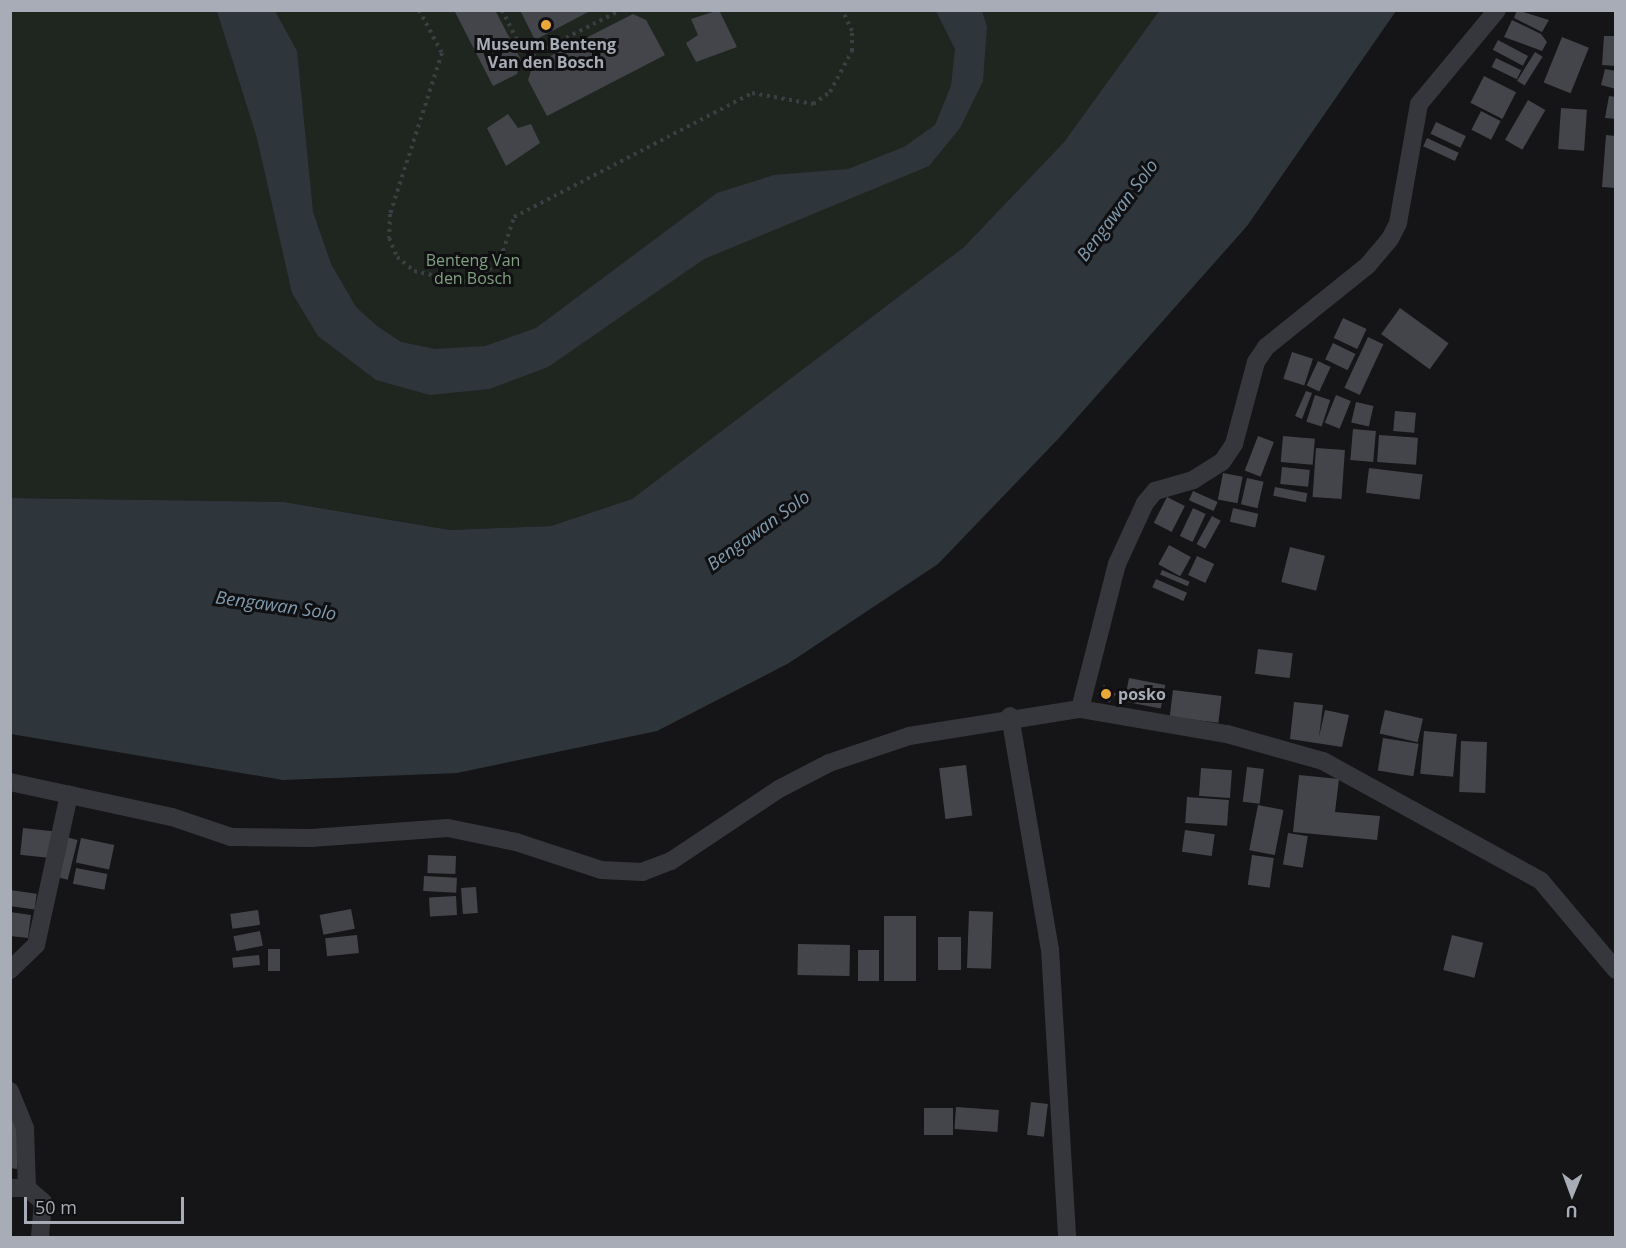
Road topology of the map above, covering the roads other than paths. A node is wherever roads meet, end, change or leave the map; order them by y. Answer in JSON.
{"nodes":[{"id":1,"x":1497,"y":10,"type":"edge"},
{"id":2,"x":1080,"y":709,"type":"junction"},
{"id":3,"x":1010,"y":716,"type":"junction"},
{"id":4,"x":10,"y":782,"type":"edge"},
{"id":5,"x":69,"y":795,"type":"junction"},
{"id":6,"x":10,"y":970,"type":"edge"},
{"id":7,"x":1616,"y":970,"type":"edge"},
{"id":8,"x":10,"y":1090,"type":"edge"},
{"id":9,"x":19,"y":1188,"type":"edge"},
{"id":10,"x":40,"y":1238,"type":"edge"},
{"id":11,"x":1067,"y":1238,"type":"edge"}],
"edges":[{"from":1,"to":2,"type":"street"},
{"from":2,"to":3,"type":"street"},
{"from":2,"to":7,"type":"street"},
{"from":3,"to":5,"type":"street"},
{"from":3,"to":11,"type":"street"},
{"from":4,"to":5,"type":"street"},
{"from":5,"to":6,"type":"street"},
{"from":8,"to":9,"type":"street"},
{"from":9,"to":10,"type":"street"}]}
